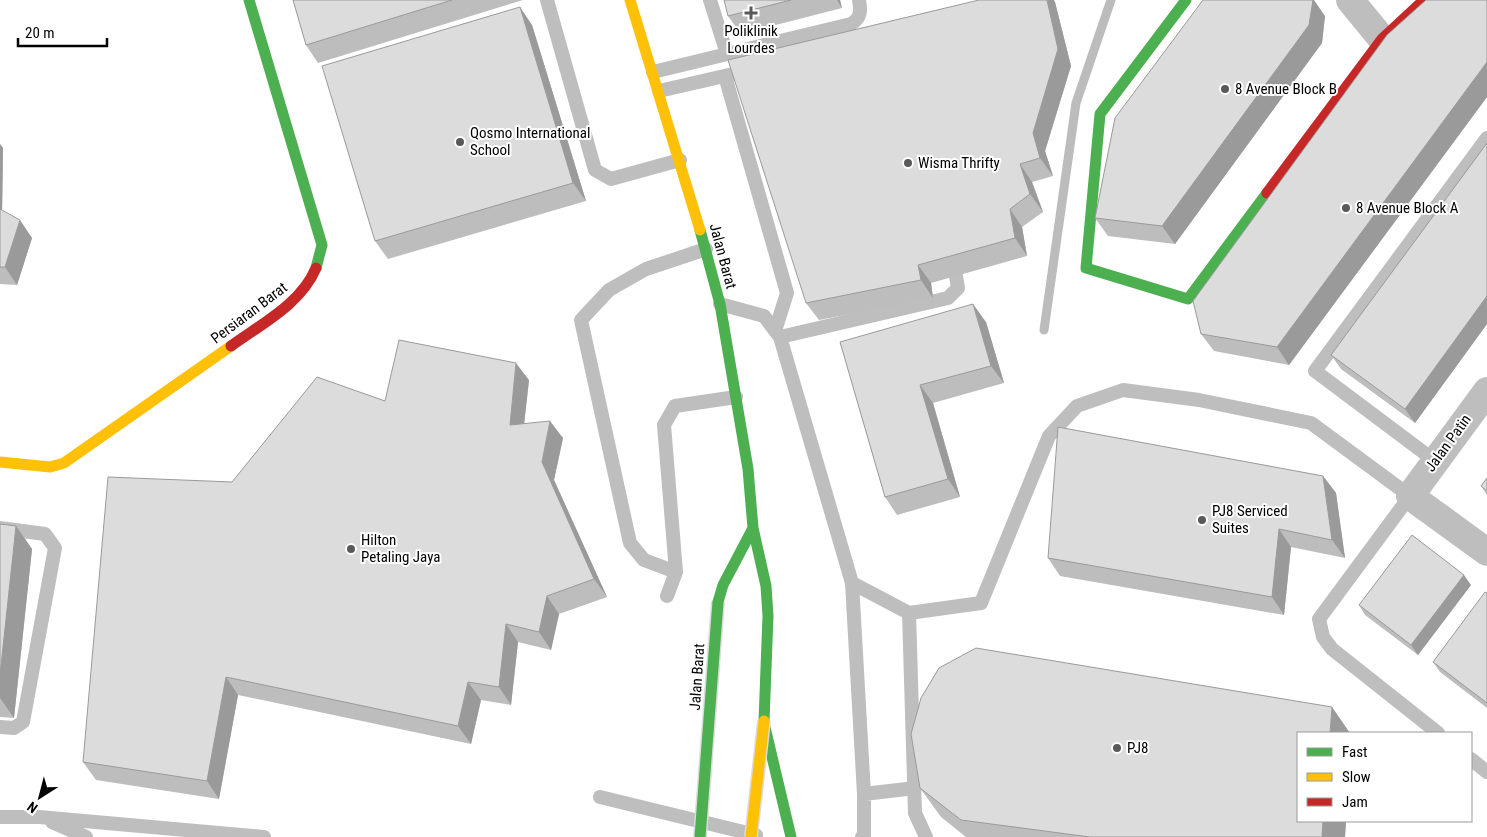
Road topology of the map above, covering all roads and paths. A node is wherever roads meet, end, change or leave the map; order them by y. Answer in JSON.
{"nodes":[{"id":1,"x":249,"y":0,"type":"edge"},
{"id":2,"x":547,"y":0,"type":"edge"},
{"id":3,"x":630,"y":0,"type":"edge"},
{"id":4,"x":710,"y":0,"type":"edge"},
{"id":5,"x":858,"y":0,"type":"edge"},
{"id":6,"x":1186,"y":0,"type":"edge"},
{"id":7,"x":1350,"y":0,"type":"edge"},
{"id":8,"x":1424,"y":0,"type":"edge"},
{"id":9,"x":1382,"y":39,"type":"junction"},
{"id":10,"x":727,"y":54,"type":"junction"},
{"id":11,"x":743,"y":71,"type":"edge"},
{"id":12,"x":653,"y":72,"type":"junction"},
{"id":13,"x":725,"y":76,"type":"junction"},
{"id":14,"x":659,"y":91,"type":"junction"},
{"id":15,"x":1487,"y":138,"type":"edge"},
{"id":16,"x":680,"y":160,"type":"junction"},
{"id":17,"x":706,"y":249,"type":"junction"},
{"id":18,"x":956,"y":276,"type":"edge"},
{"id":19,"x":720,"y":304,"type":"junction"},
{"id":20,"x":778,"y":334,"type":"junction"},
{"id":21,"x":1487,"y":391,"type":"edge"},
{"id":22,"x":736,"y":397,"type":"junction"},
{"id":23,"x":1435,"y":461,"type":"junction"},
{"id":24,"x":0,"y":462,"type":"edge"},
{"id":25,"x":1410,"y":496,"type":"junction"},
{"id":26,"x":0,"y":528,"type":"edge"},
{"id":27,"x":753,"y":528,"type":"junction"},
{"id":28,"x":1487,"y":552,"type":"edge"},
{"id":29,"x":676,"y":572,"type":"junction"},
{"id":30,"x":852,"y":583,"type":"junction"},
{"id":31,"x":667,"y":596,"type":"dead end"},
{"id":32,"x":909,"y":613,"type":"junction"},
{"id":33,"x":764,"y":721,"type":"junction"},
{"id":34,"x":0,"y":727,"type":"edge"},
{"id":35,"x":1437,"y":732,"type":"edge"},
{"id":36,"x":1472,"y":760,"type":"edge"},
{"id":37,"x":1487,"y":772,"type":"edge"},
{"id":38,"x":915,"y":788,"type":"junction"},
{"id":39,"x":864,"y":794,"type":"junction"},
{"id":40,"x":600,"y":797,"type":"dead end"},
{"id":41,"x":0,"y":816,"type":"edge"},
{"id":42,"x":39,"y":817,"type":"junction"},
{"id":43,"x":86,"y":837,"type":"edge"},
{"id":44,"x":264,"y":837,"type":"edge"},
{"id":45,"x":700,"y":837,"type":"edge"},
{"id":46,"x":752,"y":837,"type":"edge"},
{"id":47,"x":764,"y":837,"type":"edge"},
{"id":48,"x":791,"y":837,"type":"edge"},
{"id":49,"x":862,"y":837,"type":"edge"},
{"id":50,"x":926,"y":837,"type":"edge"}],
"edges":[{"from":1,"to":24,"type":"main road","name":"Persiaran Barat"},
{"from":2,"to":16,"type":"lane"},
{"from":3,"to":12,"type":"main road","name":"Jalan Barat"},
{"from":4,"to":10,"type":"lane"},
{"from":5,"to":10,"type":"lane"},
{"from":6,"to":9,"type":"main road"},
{"from":7,"to":9,"type":"street"},
{"from":8,"to":9,"type":"main road"},
{"from":10,"to":12,"type":"lane"},
{"from":11,"to":13,"type":"lane"},
{"from":12,"to":14,"type":"main road","name":"Jalan Barat"},
{"from":13,"to":14,"type":"lane"},
{"from":13,"to":20,"type":"lane"},
{"from":14,"to":16,"type":"main road","name":"Jalan Barat"},
{"from":15,"to":23,"type":"lane"},
{"from":16,"to":17,"type":"main road","name":"Jalan Barat"},
{"from":17,"to":19,"type":"main road","name":"Jalan Barat"},
{"from":17,"to":29,"type":"lane"},
{"from":18,"to":20,"type":"lane"},
{"from":19,"to":20,"type":"lane"},
{"from":19,"to":22,"type":"main road","name":"Jalan Barat"},
{"from":20,"to":30,"type":"lane"},
{"from":21,"to":23,"type":"street","name":"Jalan Patin"},
{"from":22,"to":27,"type":"main road","name":"Jalan Barat"},
{"from":22,"to":29,"type":"lane"},
{"from":23,"to":25,"type":"street","name":"Jalan Patin"},
{"from":25,"to":28,"type":"street"},
{"from":25,"to":32,"type":"lane"},
{"from":25,"to":35,"type":"lane"},
{"from":26,"to":34,"type":"lane"},
{"from":27,"to":33,"type":"main road","name":"Jalan Barat"},
{"from":27,"to":45,"type":"main road","name":"Jalan Barat","bridge":true},
{"from":29,"to":31,"type":"lane"},
{"from":30,"to":32,"type":"lane"},
{"from":30,"to":39,"type":"lane"},
{"from":32,"to":38,"type":"lane"},
{"from":33,"to":46,"type":"main road","name":"Jalan Barat","bridge":true},
{"from":33,"to":48,"type":"main road"},
{"from":36,"to":37,"type":"lane"},
{"from":38,"to":39,"type":"lane"},
{"from":38,"to":50,"type":"lane"},
{"from":39,"to":49,"type":"lane"},
{"from":40,"to":47,"type":"lane"},
{"from":41,"to":42,"type":"lane"},
{"from":42,"to":43,"type":"lane"},
{"from":42,"to":44,"type":"lane"}]}
